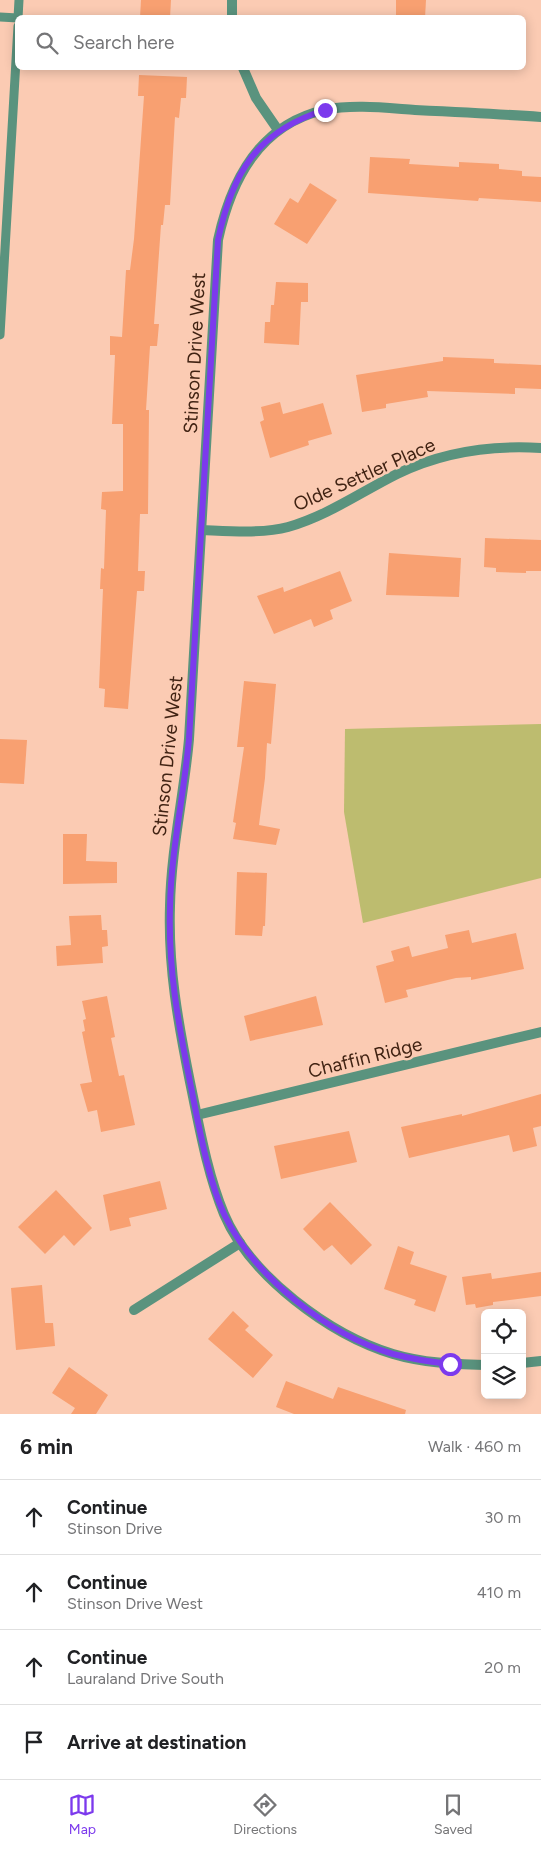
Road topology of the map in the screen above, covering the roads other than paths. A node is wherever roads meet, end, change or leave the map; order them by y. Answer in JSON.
{"nodes":[{"id":1,"x":19,"y":0,"type":"edge"},
{"id":2,"x":232,"y":0,"type":"edge"},
{"id":3,"x":18,"y":15,"type":"edge"},
{"id":4,"x":232,"y":15,"type":"edge"},
{"id":5,"x":0,"y":17,"type":"edge"},
{"id":6,"x":15,"y":18,"type":"edge"},
{"id":7,"x":15,"y":70,"type":"edge"},
{"id":8,"x":244,"y":70,"type":"edge"},
{"id":9,"x":541,"y":117,"type":"edge"},
{"id":10,"x":278,"y":130,"type":"junction"},
{"id":11,"x":0,"y":335,"type":"edge"},
{"id":12,"x":541,"y":448,"type":"edge"},
{"id":13,"x":202,"y":530,"type":"junction"},
{"id":14,"x":541,"y":1032,"type":"edge"},
{"id":15,"x":197,"y":1115,"type":"junction"},
{"id":16,"x":240,"y":1243,"type":"junction"},
{"id":17,"x":134,"y":1310,"type":"dead end"},
{"id":18,"x":541,"y":1361,"type":"edge"},
{"id":19,"x":526,"y":1363,"type":"edge"},
{"id":20,"x":481,"y":1365,"type":"edge"}],
"edges":[{"from":1,"to":3,"type":"lane"},
{"from":2,"to":4,"type":"street"},
{"from":5,"to":6,"type":"lane"},
{"from":7,"to":11,"type":"lane"},
{"from":8,"to":10,"type":"street"},
{"from":9,"to":10,"type":"street","name":"Stinson Drive West"},
{"from":10,"to":13,"type":"street","name":"Stinson Drive West"},
{"from":12,"to":13,"type":"street","name":"Olde Settler Place"},
{"from":13,"to":15,"type":"street","name":"Stinson Drive West"},
{"from":14,"to":15,"type":"street","name":"Chaffin Ridge"},
{"from":15,"to":16,"type":"street","name":"Stinson Drive West"},
{"from":16,"to":17,"type":"street"},
{"from":16,"to":20,"type":"street","name":"Stinson Drive West"},
{"from":18,"to":19,"type":"street"}]}
